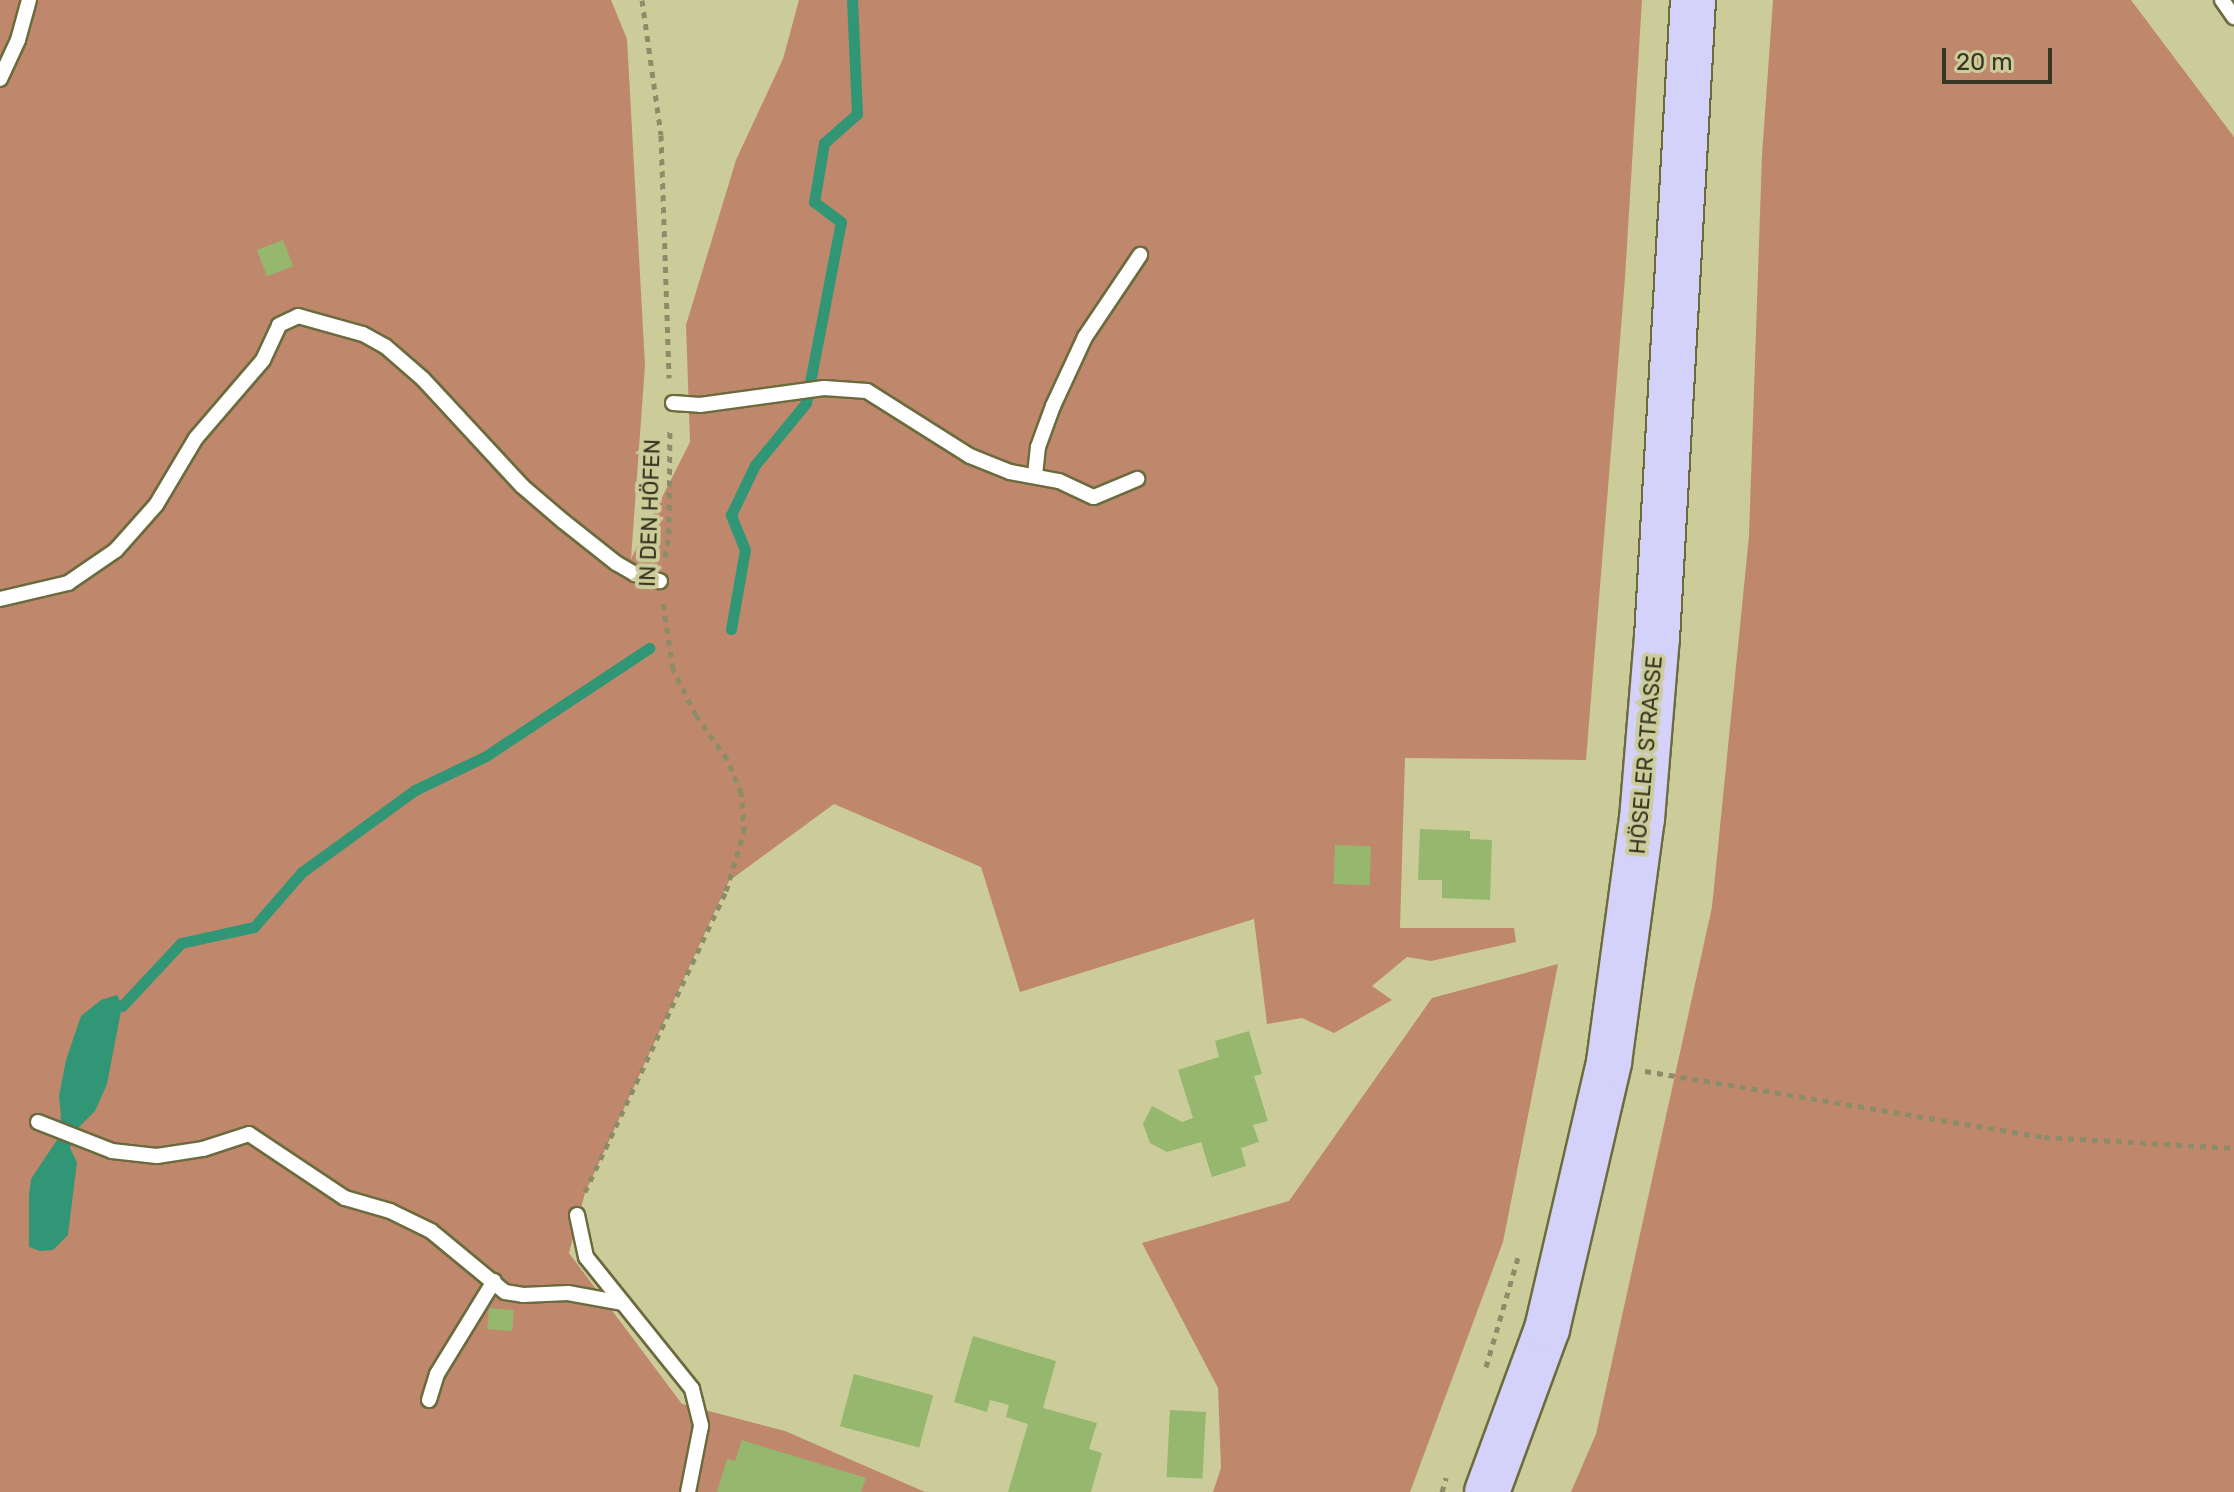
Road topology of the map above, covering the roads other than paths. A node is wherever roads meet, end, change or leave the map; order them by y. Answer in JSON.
{"nodes":[{"id":1,"x":29,"y":0,"type":"edge"},
{"id":2,"x":1693,"y":0,"type":"edge"},
{"id":3,"x":2222,"y":0,"type":"edge"},
{"id":4,"x":2234,"y":17,"type":"edge"},
{"id":5,"x":0,"y":79,"type":"edge"},
{"id":6,"x":1140,"y":255,"type":"dead end"},
{"id":7,"x":673,"y":403,"type":"road end"},
{"id":8,"x":1035,"y":475,"type":"junction"},
{"id":9,"x":1137,"y":479,"type":"dead end"},
{"id":10,"x":660,"y":581,"type":"road end"},
{"id":11,"x":0,"y":599,"type":"edge"},
{"id":12,"x":38,"y":1122,"type":"dead end"},
{"id":13,"x":577,"y":1215,"type":"road end"},
{"id":14,"x":494,"y":1281,"type":"junction"},
{"id":15,"x":623,"y":1303,"type":"junction"},
{"id":16,"x":429,"y":1400,"type":"dead end"},
{"id":17,"x":1467,"y":1484,"type":"edge"},
{"id":18,"x":688,"y":1492,"type":"edge"}],
"edges":[{"from":1,"to":5,"type":"lane"},
{"from":2,"to":17,"type":"main road","name":"HÖSELER STRASSE"},
{"from":3,"to":4,"type":"lane"},
{"from":6,"to":8,"type":"lane"},
{"from":7,"to":8,"type":"lane"},
{"from":8,"to":9,"type":"lane"},
{"from":10,"to":11,"type":"lane"},
{"from":12,"to":14,"type":"lane"},
{"from":13,"to":15,"type":"lane"},
{"from":14,"to":15,"type":"lane"},
{"from":14,"to":16,"type":"lane"},
{"from":15,"to":18,"type":"lane"}]}
